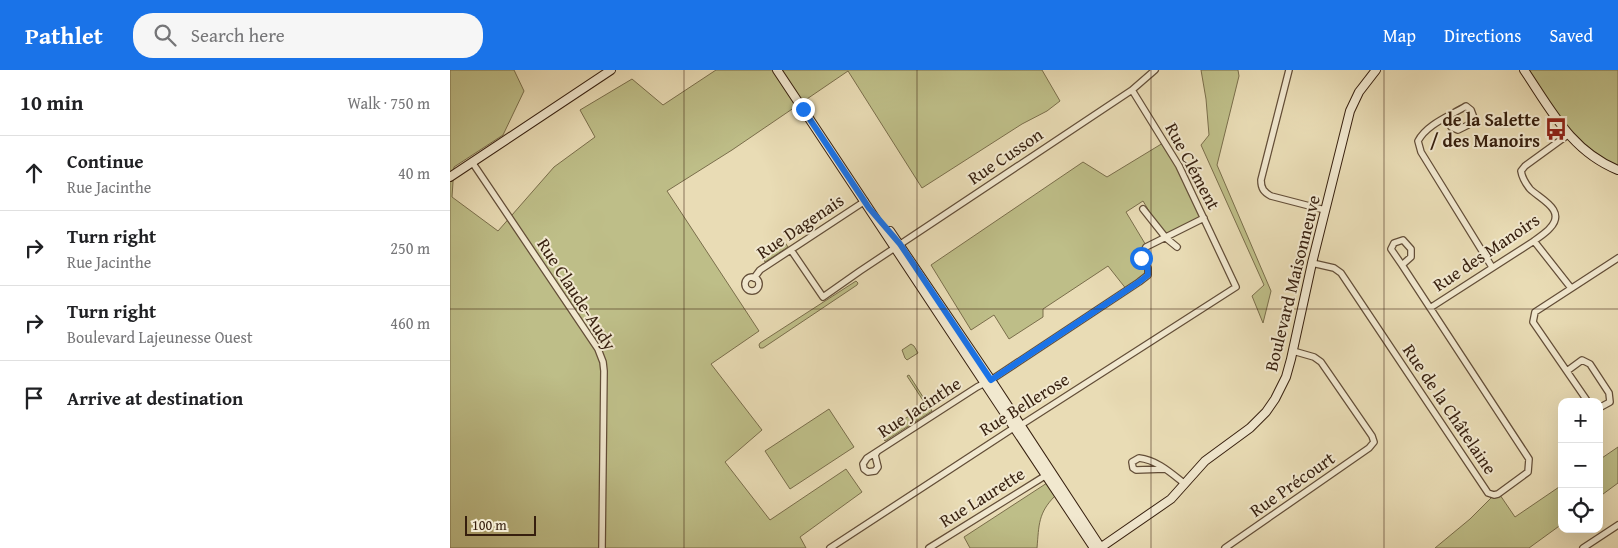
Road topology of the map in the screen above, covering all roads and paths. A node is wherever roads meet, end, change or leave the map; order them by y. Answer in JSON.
{"nodes":[{"id":1,"x":611,"y":70,"type":"edge"},
{"id":2,"x":777,"y":70,"type":"edge"},
{"id":3,"x":1155,"y":70,"type":"edge"},
{"id":4,"x":1289,"y":70,"type":"edge"},
{"id":5,"x":1376,"y":70,"type":"edge"},
{"id":6,"x":1524,"y":70,"type":"edge"},
{"id":7,"x":1132,"y":90,"type":"junction"},
{"id":8,"x":1446,"y":118,"type":"junction"},
{"id":9,"x":1568,"y":134,"type":"junction"},
{"id":10,"x":472,"y":162,"type":"junction"},
{"id":11,"x":1618,"y":170,"type":"edge"},
{"id":12,"x":450,"y":177,"type":"edge"},
{"id":13,"x":867,"y":204,"type":"junction"},
{"id":14,"x":1143,"y":209,"type":"dead end"},
{"id":15,"x":1325,"y":210,"type":"junction"},
{"id":16,"x":1204,"y":218,"type":"junction"},
{"id":17,"x":1165,"y":237,"type":"junction"},
{"id":18,"x":1534,"y":240,"type":"junction"},
{"id":19,"x":898,"y":245,"type":"junction"},
{"id":20,"x":1177,"y":247,"type":"dead end"},
{"id":21,"x":791,"y":250,"type":"junction"},
{"id":22,"x":1618,"y":258,"type":"edge"},
{"id":23,"x":1312,"y":263,"type":"junction"},
{"id":24,"x":1402,"y":265,"type":"dead end"},
{"id":25,"x":1492,"y":267,"type":"junction"},
{"id":26,"x":754,"y":278,"type":"dead end"},
{"id":27,"x":1236,"y":287,"type":"joint"},
{"id":28,"x":1571,"y":288,"type":"junction"},
{"id":29,"x":1430,"y":308,"type":"junction"},
{"id":30,"x":1293,"y":351,"type":"junction"},
{"id":31,"x":1567,"y":371,"type":"junction"},
{"id":32,"x":988,"y":381,"type":"junction"},
{"id":33,"x":1585,"y":398,"type":"edge"},
{"id":34,"x":1603,"y":407,"type":"edge"},
{"id":35,"x":1018,"y":426,"type":"junction"},
{"id":36,"x":877,"y":452,"type":"dead end"},
{"id":37,"x":1165,"y":469,"type":"junction"},
{"id":38,"x":1049,"y":473,"type":"junction"},
{"id":39,"x":1185,"y":484,"type":"junction"},
{"id":40,"x":1618,"y":524,"type":"edge"},
{"id":41,"x":602,"y":548,"type":"edge"},
{"id":42,"x":830,"y":548,"type":"edge"},
{"id":43,"x":929,"y":548,"type":"edge"},
{"id":44,"x":1094,"y":548,"type":"edge"},
{"id":45,"x":1101,"y":548,"type":"edge"},
{"id":46,"x":1225,"y":548,"type":"edge"},
{"id":47,"x":1583,"y":548,"type":"edge"}],
"edges":[{"from":1,"to":10,"type":"street"},
{"from":2,"to":13,"type":"street"},
{"from":3,"to":7,"type":"street"},
{"from":4,"to":15,"type":"street"},
{"from":5,"to":15,"type":"street","name":"Boulevard Maisonneuve"},
{"from":6,"to":9,"type":"street"},
{"from":7,"to":16,"type":"street","name":"Rue Clément"},
{"from":7,"to":19,"type":"street","name":"Rue Cusson"},
{"from":8,"to":8,"type":"street"},
{"from":8,"to":25,"type":"street"},
{"from":9,"to":11,"type":"street"},
{"from":9,"to":18,"type":"street","name":"Rue des Manoirs"},
{"from":10,"to":12,"type":"street"},
{"from":10,"to":41,"type":"street","name":"Rue Claude-Audy"},
{"from":13,"to":19,"type":"street"},
{"from":13,"to":21,"type":"street","name":"Rue Dagenais"},
{"from":14,"to":17,"type":"street"},
{"from":15,"to":23,"type":"street","name":"Boulevard Maisonneuve"},
{"from":16,"to":17,"type":"street","name":"Rue Jacinthe"},
{"from":16,"to":27,"type":"street","name":"Rue Clément"},
{"from":17,"to":20,"type":"street"},
{"from":17,"to":32,"type":"street","name":"Rue Jacinthe"},
{"from":18,"to":25,"type":"street","name":"Rue des Manoirs"},
{"from":18,"to":28,"type":"street"},
{"from":19,"to":21,"type":"street","name":"Rue Cusson"},
{"from":19,"to":32,"type":"street"},
{"from":21,"to":26,"type":"street","name":"Rue Dagenais"},
{"from":22,"to":28,"type":"street"},
{"from":23,"to":29,"type":"street","name":"Rue de la Châtelaine"},
{"from":23,"to":30,"type":"street","name":"Boulevard Maisonneuve"},
{"from":24,"to":29,"type":"street","name":"Rue de la Châtelaine"},
{"from":25,"to":29,"type":"street","name":"Rue des Manoirs"},
{"from":27,"to":35,"type":"street","name":"Rue Bellerose"},
{"from":28,"to":31,"type":"street"},
{"from":30,"to":39,"type":"street","name":"Boulevard Maisonneuve"},
{"from":30,"to":46,"type":"street","name":"Rue Précourt"},
{"from":31,"to":33,"type":"street"},
{"from":31,"to":34,"type":"street"},
{"from":32,"to":35,"type":"street"},
{"from":32,"to":36,"type":"street","name":"Rue Jacinthe"},
{"from":35,"to":38,"type":"street"},
{"from":35,"to":42,"type":"street","name":"Rue Bellerose"},
{"from":37,"to":37,"type":"street"},
{"from":37,"to":39,"type":"street"},
{"from":38,"to":43,"type":"street","name":"Rue Laurette"},
{"from":38,"to":44,"type":"street"},
{"from":38,"to":45,"type":"street"},
{"from":39,"to":45,"type":"street","name":"Boulevard Maisonneuve"},
{"from":40,"to":47,"type":"street"}]}
